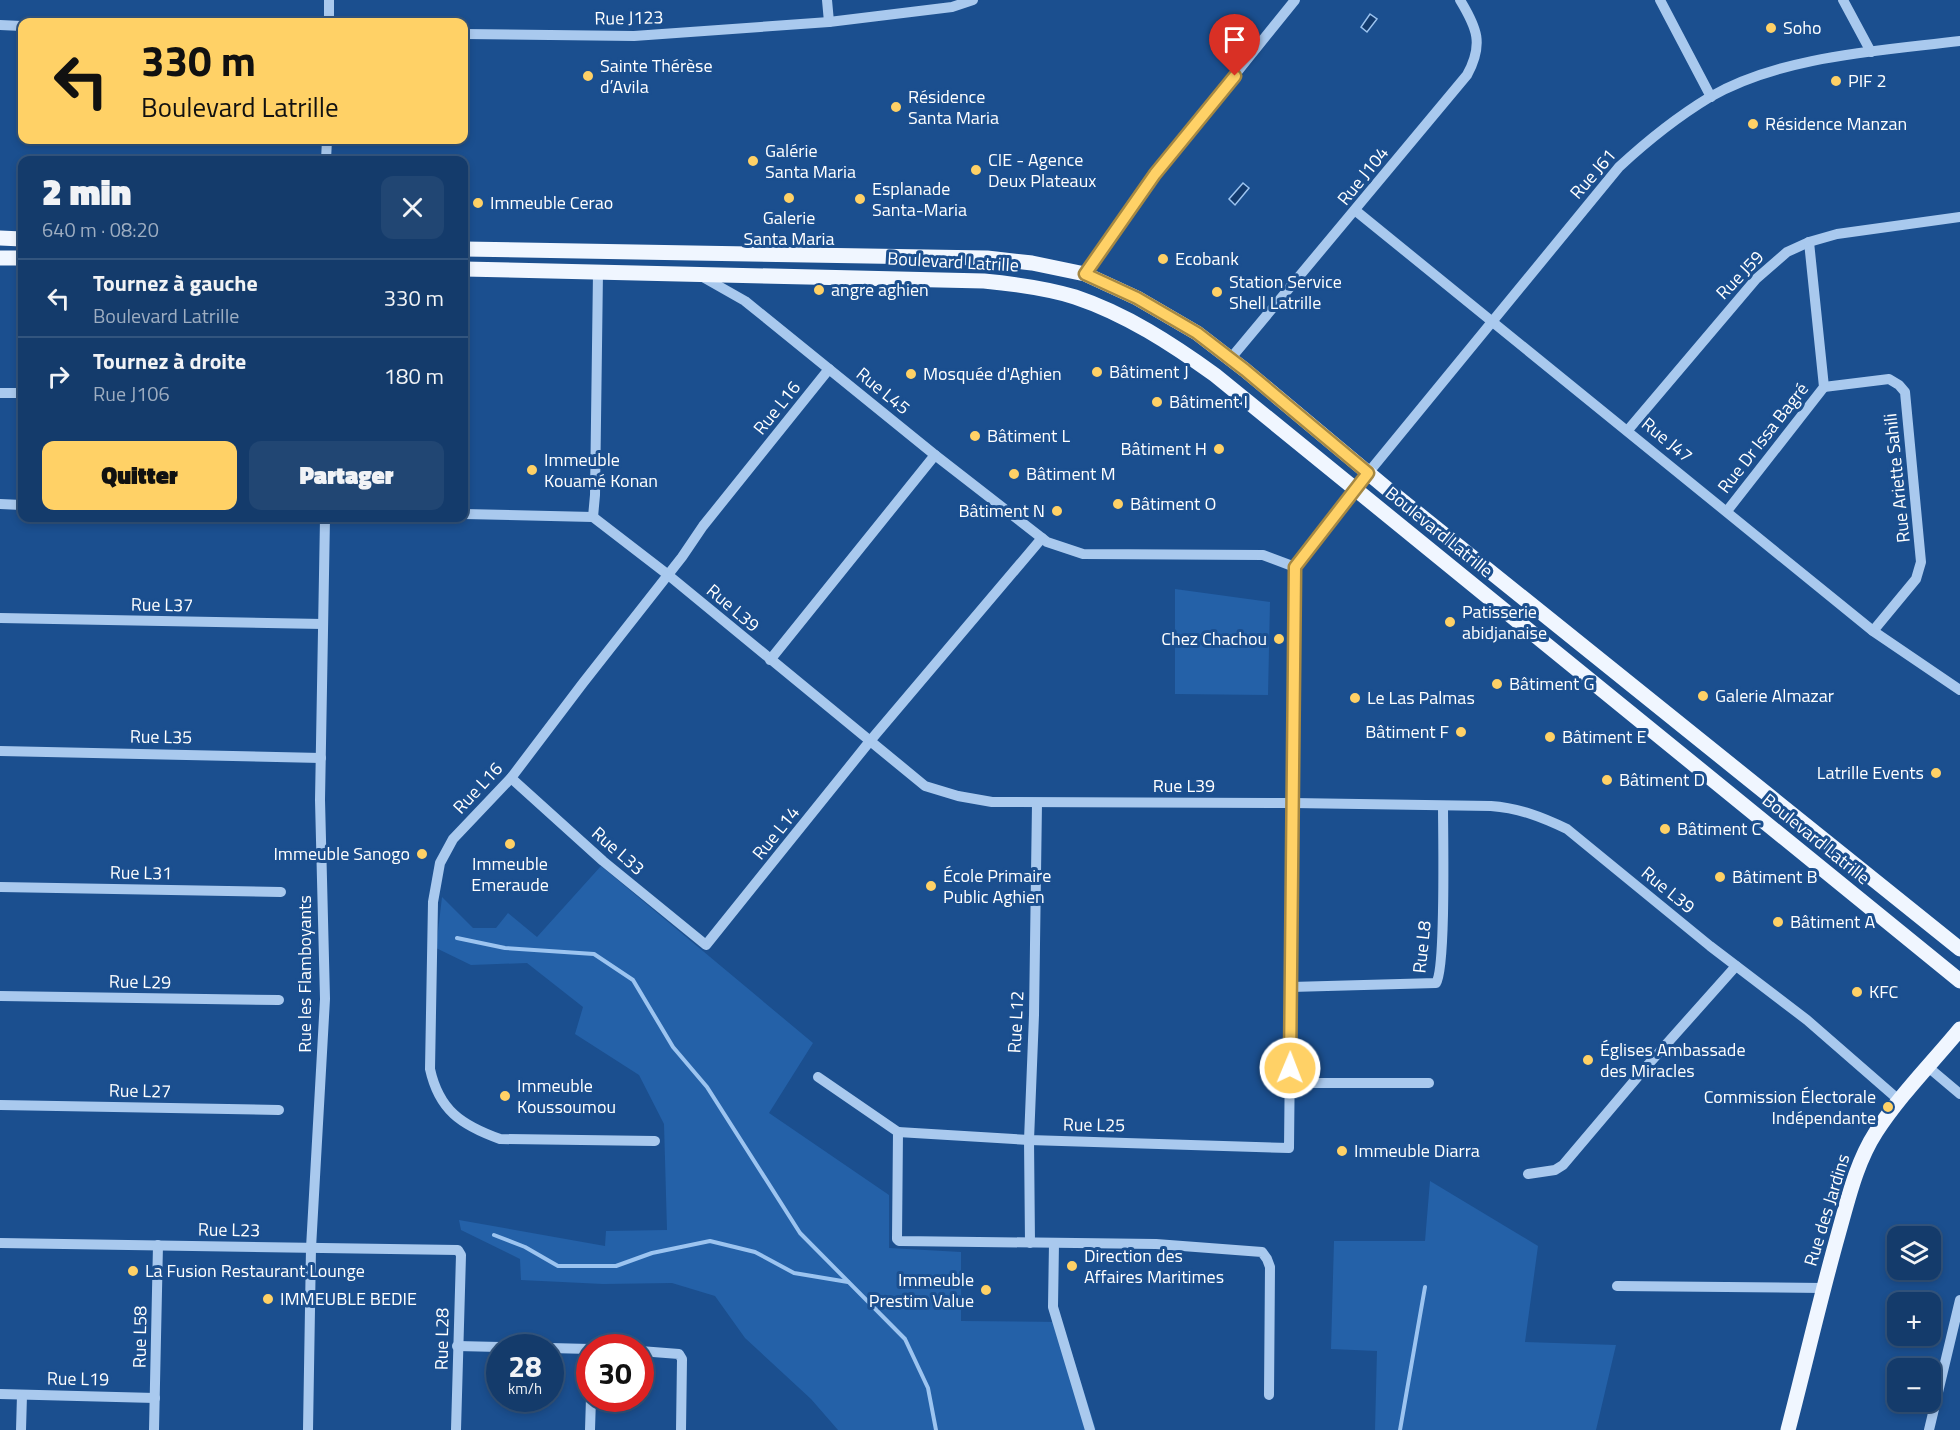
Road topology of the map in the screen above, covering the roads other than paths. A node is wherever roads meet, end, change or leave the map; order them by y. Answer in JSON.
{"nodes":[{"id":1,"x":329,"y":0,"type":"edge"},
{"id":2,"x":827,"y":0,"type":"edge"},
{"id":3,"x":973,"y":0,"type":"edge"},
{"id":4,"x":1295,"y":0,"type":"edge"},
{"id":5,"x":1460,"y":0,"type":"edge"},
{"id":6,"x":1660,"y":0,"type":"edge"},
{"id":7,"x":1843,"y":0,"type":"edge"},
{"id":8,"x":329,"y":18,"type":"edge"},
{"id":9,"x":829,"y":22,"type":"junction"},
{"id":10,"x":0,"y":25,"type":"edge"},
{"id":11,"x":18,"y":26,"type":"edge"},
{"id":12,"x":468,"y":34,"type":"edge"},
{"id":13,"x":1960,"y":41,"type":"edge"},
{"id":14,"x":1871,"y":52,"type":"junction"},
{"id":15,"x":1711,"y":97,"type":"junction"},
{"id":16,"x":1356,"y":211,"type":"junction"},
{"id":17,"x":1960,"y":217,"type":"edge"},
{"id":18,"x":0,"y":238,"type":"edge"},
{"id":19,"x":18,"y":239,"type":"edge"},
{"id":20,"x":1809,"y":242,"type":"junction"},
{"id":21,"x":468,"y":249,"type":"edge"},
{"id":22,"x":0,"y":258,"type":"edge"},
{"id":23,"x":18,"y":258,"type":"edge"},
{"id":24,"x":468,"y":268,"type":"edge"},
{"id":25,"x":598,"y":272,"type":"junction"},
{"id":26,"x":694,"y":273,"type":"junction"},
{"id":27,"x":1085,"y":274,"type":"junction"},
{"id":28,"x":1492,"y":322,"type":"junction"},
{"id":29,"x":1232,"y":358,"type":"junction"},
{"id":30,"x":829,"y":369,"type":"junction"},
{"id":31,"x":1824,"y":387,"type":"junction"},
{"id":32,"x":0,"y":393,"type":"edge"},
{"id":33,"x":18,"y":393,"type":"edge"},
{"id":34,"x":1628,"y":430,"type":"junction"},
{"id":35,"x":935,"y":455,"type":"junction"},
{"id":36,"x":1368,"y":473,"type":"junction"},
{"id":37,"x":1355,"y":489,"type":"junction"},
{"id":38,"x":0,"y":504,"type":"edge"},
{"id":39,"x":18,"y":505,"type":"edge"},
{"id":40,"x":1727,"y":511,"type":"junction"},
{"id":41,"x":468,"y":514,"type":"edge"},
{"id":42,"x":593,"y":517,"type":"junction"},
{"id":43,"x":325,"y":522,"type":"edge"},
{"id":44,"x":1045,"y":540,"type":"junction"},
{"id":45,"x":1295,"y":567,"type":"junction"},
{"id":46,"x":667,"y":574,"type":"junction"},
{"id":47,"x":0,"y":618,"type":"edge"},
{"id":48,"x":323,"y":624,"type":"junction"},
{"id":49,"x":1873,"y":631,"type":"junction"},
{"id":50,"x":770,"y":660,"type":"junction"},
{"id":51,"x":1960,"y":690,"type":"edge"},
{"id":52,"x":870,"y":741,"type":"junction"},
{"id":53,"x":0,"y":751,"type":"edge"},
{"id":54,"x":321,"y":758,"type":"junction"},
{"id":55,"x":512,"y":778,"type":"junction"},
{"id":56,"x":1293,"y":803,"type":"junction"},
{"id":57,"x":1036,"y":804,"type":"junction"},
{"id":58,"x":1443,"y":806,"type":"junction"},
{"id":59,"x":0,"y":887,"type":"edge"},
{"id":60,"x":281,"y":892,"type":"dead end"},
{"id":61,"x":706,"y":945,"type":"joint"},
{"id":62,"x":1960,"y":949,"type":"edge"},
{"id":63,"x":1736,"y":966,"type":"junction"},
{"id":64,"x":1960,"y":981,"type":"edge"},
{"id":65,"x":1291,"y":987,"type":"junction"},
{"id":66,"x":0,"y":996,"type":"edge"},
{"id":67,"x":279,"y":1000,"type":"dead end"},
{"id":68,"x":1960,"y":1029,"type":"edge"},
{"id":69,"x":1928,"y":1068,"type":"junction"},
{"id":70,"x":818,"y":1077,"type":"dead end"},
{"id":71,"x":1290,"y":1083,"type":"junction"},
{"id":72,"x":1428,"y":1083,"type":"dead end"},
{"id":73,"x":1960,"y":1094,"type":"edge"},
{"id":74,"x":1900,"y":1101,"type":"junction"},
{"id":75,"x":0,"y":1105,"type":"edge"},
{"id":76,"x":279,"y":1110,"type":"dead end"},
{"id":77,"x":898,"y":1132,"type":"junction"},
{"id":78,"x":1029,"y":1140,"type":"junction"},
{"id":79,"x":655,"y":1141,"type":"dead end"},
{"id":80,"x":1528,"y":1174,"type":"dead end"},
{"id":81,"x":0,"y":1243,"type":"edge"},
{"id":82,"x":1030,"y":1243,"type":"junction"},
{"id":83,"x":1054,"y":1243,"type":"junction"},
{"id":84,"x":158,"y":1245,"type":"junction"},
{"id":85,"x":311,"y":1248,"type":"junction"},
{"id":86,"x":458,"y":1250,"type":"joint"},
{"id":87,"x":1617,"y":1286,"type":"dead end"},
{"id":88,"x":1823,"y":1288,"type":"junction"},
{"id":89,"x":1960,"y":1300,"type":"edge"},
{"id":90,"x":458,"y":1346,"type":"junction"},
{"id":91,"x":486,"y":1347,"type":"edge"},
{"id":92,"x":654,"y":1352,"type":"edge"},
{"id":93,"x":0,"y":1394,"type":"edge"},
{"id":94,"x":22,"y":1395,"type":"junction"},
{"id":95,"x":1269,"y":1395,"type":"dead end"},
{"id":96,"x":155,"y":1398,"type":"junction"},
{"id":97,"x":591,"y":1412,"type":"edge"},
{"id":98,"x":21,"y":1430,"type":"edge"},
{"id":99,"x":154,"y":1430,"type":"edge"},
{"id":100,"x":308,"y":1430,"type":"edge"},
{"id":101,"x":456,"y":1430,"type":"edge"},
{"id":102,"x":590,"y":1430,"type":"edge"},
{"id":103,"x":681,"y":1430,"type":"edge"},
{"id":104,"x":1090,"y":1430,"type":"edge"},
{"id":105,"x":1788,"y":1430,"type":"edge"},
{"id":106,"x":1929,"y":1430,"type":"edge"}],
"edges":[{"from":1,"to":8,"type":"street"},
{"from":2,"to":9,"type":"street"},
{"from":3,"to":9,"type":"street","name":"Rue J123"},
{"from":4,"to":27,"type":"street"},
{"from":5,"to":16,"type":"street","name":"Rue J104"},
{"from":6,"to":15,"type":"street"},
{"from":7,"to":14,"type":"street"},
{"from":9,"to":12,"type":"street","name":"Rue J123"},
{"from":10,"to":11,"type":"street"},
{"from":13,"to":14,"type":"street","name":"Rue J61"},
{"from":14,"to":15,"type":"street","name":"Rue J61"},
{"from":15,"to":28,"type":"street","name":"Rue J61"},
{"from":16,"to":28,"type":"street","name":"Rue J47"},
{"from":16,"to":29,"type":"street","name":"Rue J104"},
{"from":17,"to":20,"type":"street","name":"Rue J59"},
{"from":18,"to":19,"type":"main road"},
{"from":20,"to":31,"type":"street","name":"Rue Dr Issa Bagré"},
{"from":20,"to":34,"type":"street","name":"Rue J59"},
{"from":21,"to":27,"type":"main road","name":"Boulevard Latrille"},
{"from":22,"to":23,"type":"main road"},
{"from":24,"to":25,"type":"main road","name":"Boulevard Latrille"},
{"from":25,"to":26,"type":"main road","name":"Boulevard Latrille"},
{"from":25,"to":42,"type":"street"},
{"from":26,"to":30,"type":"street","name":"Rue L45"},
{"from":26,"to":37,"type":"main road","name":"Boulevard Latrille"},
{"from":27,"to":29,"type":"main road","name":"Boulevard Latrille"},
{"from":28,"to":34,"type":"street","name":"Rue J47"},
{"from":28,"to":36,"type":"street","name":"Rue J61"},
{"from":29,"to":36,"type":"main road","name":"Boulevard Latrille"},
{"from":30,"to":35,"type":"street","name":"Rue L45"},
{"from":30,"to":46,"type":"street","name":"Rue L16"},
{"from":31,"to":40,"type":"street","name":"Rue Dr Issa Bagré"},
{"from":31,"to":49,"type":"street","name":"Rue Ariette Sahili"},
{"from":32,"to":33,"type":"street"},
{"from":34,"to":40,"type":"street","name":"Rue J47"},
{"from":35,"to":44,"type":"street","name":"Rue L45"},
{"from":35,"to":50,"type":"street"},
{"from":36,"to":37,"type":"street","name":"Rue J61"},
{"from":36,"to":62,"type":"main road","name":"Boulevard Latrille"},
{"from":37,"to":45,"type":"street","name":"Rue J61"},
{"from":37,"to":64,"type":"main road","name":"Boulevard Latrille"},
{"from":38,"to":39,"type":"street"},
{"from":40,"to":49,"type":"street","name":"Rue J47"},
{"from":41,"to":42,"type":"street"},
{"from":42,"to":46,"type":"street","name":"Rue L39"},
{"from":43,"to":48,"type":"street","name":"Rue les Flamboyants"},
{"from":44,"to":45,"type":"street","name":"Rue L45"},
{"from":44,"to":52,"type":"street","name":"Rue L14"},
{"from":45,"to":56,"type":"street"},
{"from":46,"to":50,"type":"street","name":"Rue L39"},
{"from":46,"to":55,"type":"street","name":"Rue L16"},
{"from":47,"to":48,"type":"street","name":"Rue L37"},
{"from":48,"to":54,"type":"street","name":"Rue les Flamboyants"},
{"from":49,"to":51,"type":"street","name":"Rue J47"},
{"from":50,"to":52,"type":"street","name":"Rue L39"},
{"from":52,"to":57,"type":"street","name":"Rue L39"},
{"from":52,"to":61,"type":"street","name":"Rue L14"},
{"from":53,"to":54,"type":"street","name":"Rue L35"},
{"from":54,"to":85,"type":"street","name":"Rue les Flamboyants"},
{"from":55,"to":61,"type":"street","name":"Rue L33"},
{"from":55,"to":79,"type":"street","name":"Rue L16"},
{"from":56,"to":57,"type":"street","name":"Rue L39"},
{"from":56,"to":58,"type":"street","name":"Rue L39"},
{"from":56,"to":65,"type":"street"},
{"from":57,"to":78,"type":"street","name":"Rue L12"},
{"from":58,"to":63,"type":"street","name":"Rue L39"},
{"from":58,"to":65,"type":"street","name":"Rue L8"},
{"from":59,"to":60,"type":"street","name":"Rue L31"},
{"from":63,"to":74,"type":"street","name":"Rue L39"},
{"from":63,"to":80,"type":"street"},
{"from":65,"to":71,"type":"street"},
{"from":66,"to":67,"type":"street","name":"Rue L29"},
{"from":68,"to":69,"type":"main road","name":"Rue des Jardins"},
{"from":69,"to":73,"type":"street"},
{"from":69,"to":74,"type":"main road","name":"Rue des Jardins"},
{"from":70,"to":77,"type":"street"},
{"from":71,"to":72,"type":"street"},
{"from":71,"to":78,"type":"street","name":"Rue L25"},
{"from":74,"to":88,"type":"main road","name":"Rue des Jardins"},
{"from":75,"to":76,"type":"street","name":"Rue L27"},
{"from":77,"to":78,"type":"street","name":"Rue L25"},
{"from":77,"to":82,"type":"street"},
{"from":78,"to":82,"type":"street","name":"Rue L12"},
{"from":81,"to":84,"type":"street","name":"Rue L23"},
{"from":82,"to":83,"type":"street"},
{"from":83,"to":95,"type":"street"},
{"from":83,"to":104,"type":"street"},
{"from":84,"to":85,"type":"street","name":"Rue L23"},
{"from":84,"to":96,"type":"street","name":"Rue L58"},
{"from":85,"to":86,"type":"street","name":"Rue L23"},
{"from":85,"to":100,"type":"street","name":"Rue les Flamboyants"},
{"from":86,"to":90,"type":"street","name":"Rue L28"},
{"from":87,"to":88,"type":"street"},
{"from":88,"to":105,"type":"main road","name":"Rue des Jardins"},
{"from":89,"to":106,"type":"street"},
{"from":90,"to":91,"type":"street"},
{"from":90,"to":101,"type":"street","name":"Rue L28"},
{"from":92,"to":103,"type":"street"},
{"from":93,"to":94,"type":"street","name":"Rue L19"},
{"from":94,"to":96,"type":"street","name":"Rue L19"},
{"from":94,"to":98,"type":"street"},
{"from":96,"to":99,"type":"street","name":"Rue L58"},
{"from":97,"to":102,"type":"street"}]}
